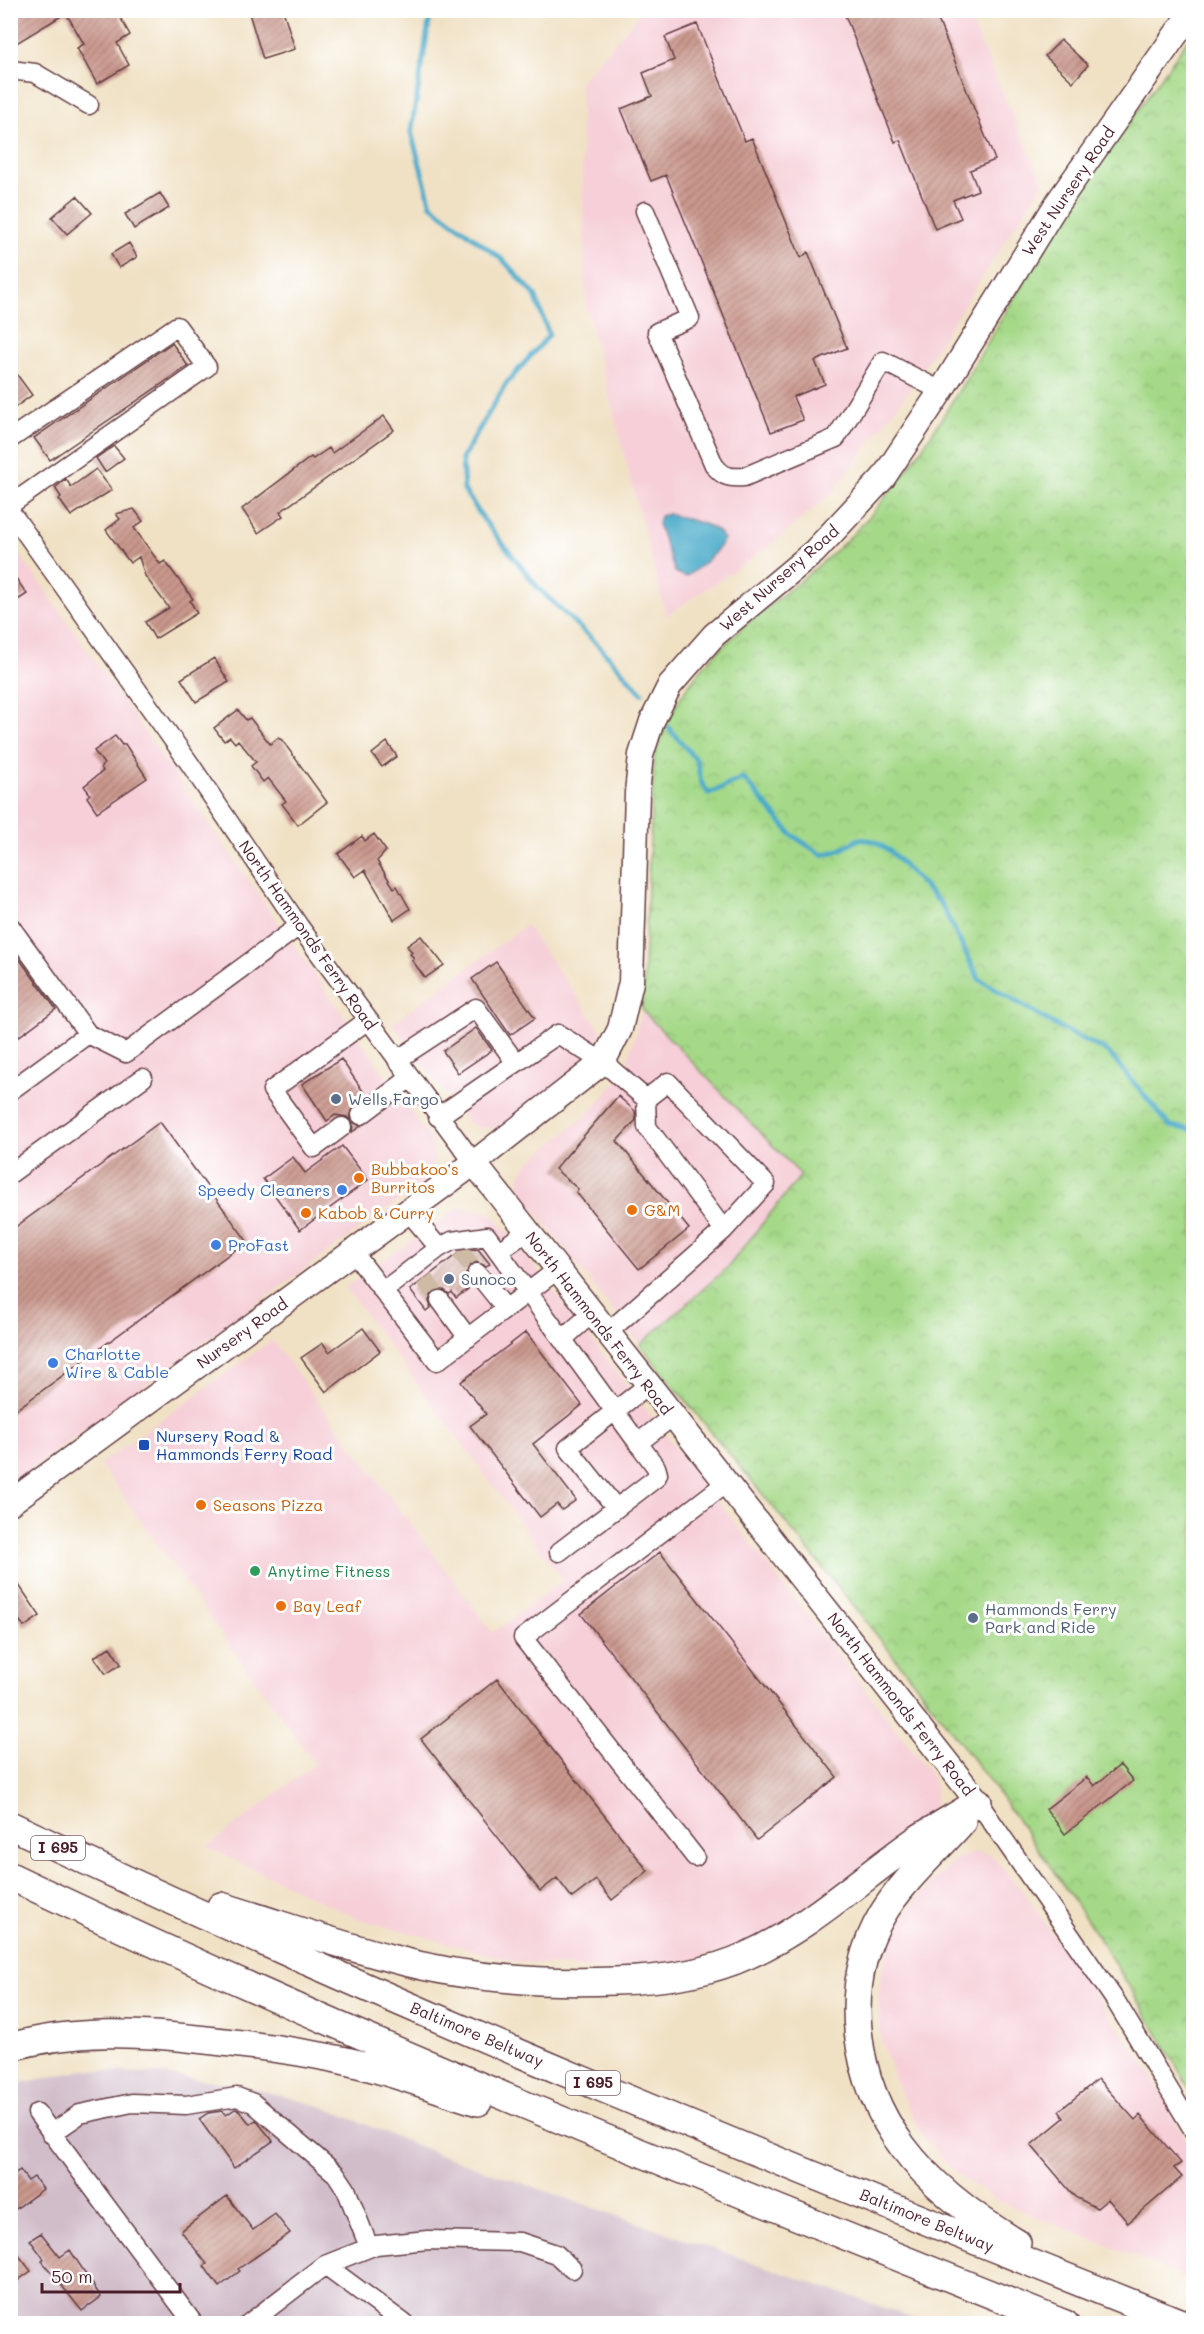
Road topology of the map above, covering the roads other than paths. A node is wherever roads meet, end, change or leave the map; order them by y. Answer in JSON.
{"nodes":[{"id":1,"x":1193,"y":10,"type":"edge"},
{"id":2,"x":10,"y":70,"type":"edge"},
{"id":3,"x":89,"y":105,"type":"dead end"},
{"id":4,"x":645,"y":211,"type":"dead end"},
{"id":5,"x":941,"y":391,"type":"junction"},
{"id":6,"x":10,"y":439,"type":"edge"},
{"id":7,"x":10,"y":505,"type":"edge"},
{"id":8,"x":10,"y":511,"type":"edge"},
{"id":9,"x":10,"y":926,"type":"edge"},
{"id":10,"x":299,"y":926,"type":"junction"},
{"id":11,"x":368,"y":1020,"type":"junction"},
{"id":12,"x":88,"y":1034,"type":"junction"},
{"id":13,"x":397,"y":1060,"type":"junction"},
{"id":14,"x":603,"y":1062,"type":"junction"},
{"id":15,"x":516,"y":1063,"type":"junction"},
{"id":16,"x":144,"y":1078,"type":"dead end"},
{"id":17,"x":410,"y":1078,"type":"junction"},
{"id":18,"x":10,"y":1091,"type":"edge"},
{"id":19,"x":646,"y":1100,"type":"junction"},
{"id":20,"x":361,"y":1115,"type":"dead end"},
{"id":21,"x":438,"y":1117,"type":"junction"},
{"id":22,"x":342,"y":1127,"type":"dead end"},
{"id":23,"x":474,"y":1163,"type":"junction"},
{"id":24,"x":10,"y":1174,"type":"edge"},
{"id":25,"x":408,"y":1211,"type":"junction"},
{"id":26,"x":724,"y":1230,"type":"junction"},
{"id":27,"x":526,"y":1232,"type":"junction"},
{"id":28,"x":450,"y":1247,"type":"junction"},
{"id":29,"x":353,"y":1251,"type":"junction"},
{"id":30,"x":499,"y":1251,"type":"junction"},
{"id":31,"x":557,"y":1270,"type":"junction"},
{"id":32,"x":477,"y":1273,"type":"tunnel mouth"},
{"id":33,"x":383,"y":1291,"type":"junction"},
{"id":34,"x":529,"y":1292,"type":"junction"},
{"id":35,"x":440,"y":1300,"type":"tunnel mouth"},
{"id":36,"x":506,"y":1309,"type":"junction"},
{"id":37,"x":591,"y":1314,"type":"junction"},
{"id":38,"x":607,"y":1333,"type":"junction"},
{"id":39,"x":468,"y":1338,"type":"junction"},
{"id":40,"x":562,"y":1340,"type":"junction"},
{"id":41,"x":648,"y":1385,"type":"junction"},
{"id":42,"x":614,"y":1411,"type":"junction"},
{"id":43,"x":673,"y":1416,"type":"junction"},
{"id":44,"x":638,"y":1443,"type":"junction"},
{"id":45,"x":726,"y":1483,"type":"junction"},
{"id":46,"x":10,"y":1503,"type":"edge"},
{"id":47,"x":616,"y":1508,"type":"junction"},
{"id":48,"x":559,"y":1552,"type":"dead end"},
{"id":49,"x":978,"y":1802,"type":"junction"},
{"id":50,"x":10,"y":1825,"type":"edge"},
{"id":51,"x":695,"y":1857,"type":"dead end"},
{"id":52,"x":105,"y":1869,"type":"junction"},
{"id":53,"x":10,"y":1876,"type":"edge"},
{"id":54,"x":10,"y":2047,"type":"edge"},
{"id":55,"x":38,"y":2113,"type":"dead end"},
{"id":56,"x":1194,"y":2131,"type":"edge"},
{"id":57,"x":51,"y":2134,"type":"junction"},
{"id":58,"x":667,"y":2165,"type":"junction"},
{"id":59,"x":369,"y":2247,"type":"junction"},
{"id":60,"x":326,"y":2265,"type":"junction"},
{"id":61,"x":572,"y":2269,"type":"dead end"},
{"id":62,"x":1086,"y":2284,"type":"junction"},
{"id":63,"x":194,"y":2324,"type":"edge"},
{"id":64,"x":248,"y":2324,"type":"edge"},
{"id":65,"x":405,"y":2324,"type":"edge"},
{"id":66,"x":1065,"y":2324,"type":"edge"},
{"id":67,"x":1184,"y":2324,"type":"edge"}],
"edges":[{"from":1,"to":5,"type":"main road","name":"West Nursery Road"},
{"from":2,"to":3,"type":"street"},
{"from":4,"to":5,"type":"street"},
{"from":5,"to":14,"type":"main road","name":"West Nursery Road"},
{"from":6,"to":7,"type":"street"},
{"from":8,"to":10,"type":"street","name":"North Hammonds Ferry Road"},
{"from":9,"to":12,"type":"street"},
{"from":10,"to":11,"type":"street","name":"North Hammonds Ferry Road"},
{"from":10,"to":12,"type":"street"},
{"from":11,"to":13,"type":"street","name":"North Hammonds Ferry Road"},
{"from":11,"to":22,"type":"street"},
{"from":12,"to":18,"type":"street"},
{"from":13,"to":15,"type":"street"},
{"from":13,"to":17,"type":"street","name":"North Hammonds Ferry Road"},
{"from":14,"to":15,"type":"street"},
{"from":14,"to":19,"type":"street"},
{"from":14,"to":23,"type":"main road","name":"West Nursery Road"},
{"from":15,"to":21,"type":"street"},
{"from":16,"to":24,"type":"street"},
{"from":17,"to":20,"type":"street"},
{"from":17,"to":21,"type":"street","name":"North Hammonds Ferry Road"},
{"from":19,"to":26,"type":"street"},
{"from":19,"to":26,"type":"street"},
{"from":21,"to":23,"type":"street","name":"North Hammonds Ferry Road"},
{"from":23,"to":25,"type":"main road","name":"Nursery Road"},
{"from":23,"to":27,"type":"main road","name":"North Hammonds Ferry Road"},
{"from":25,"to":28,"type":"street"},
{"from":25,"to":29,"type":"main road","name":"Nursery Road"},
{"from":26,"to":38,"type":"street"},
{"from":27,"to":30,"type":"street"},
{"from":27,"to":31,"type":"main road","name":"North Hammonds Ferry Road"},
{"from":28,"to":30,"type":"street"},
{"from":28,"to":33,"type":"street"},
{"from":29,"to":33,"type":"street"},
{"from":29,"to":46,"type":"main road","name":"Nursery Road"},
{"from":30,"to":34,"type":"street"},
{"from":31,"to":34,"type":"street"},
{"from":31,"to":37,"type":"main road","name":"North Hammonds Ferry Road"},
{"from":32,"to":36,"type":"street"},
{"from":33,"to":39,"type":"street"},
{"from":34,"to":36,"type":"street"},
{"from":34,"to":40,"type":"street"},
{"from":35,"to":39,"type":"street"},
{"from":36,"to":39,"type":"street"},
{"from":37,"to":38,"type":"main road","name":"North Hammonds Ferry Road"},
{"from":37,"to":40,"type":"street"},
{"from":38,"to":41,"type":"main road","name":"North Hammonds Ferry Road"},
{"from":40,"to":42,"type":"street"},
{"from":41,"to":42,"type":"street"},
{"from":41,"to":43,"type":"main road","name":"North Hammonds Ferry Road"},
{"from":42,"to":44,"type":"street"},
{"from":42,"to":47,"type":"street"},
{"from":43,"to":44,"type":"street"},
{"from":43,"to":45,"type":"main road","name":"North Hammonds Ferry Road"},
{"from":44,"to":47,"type":"street"},
{"from":45,"to":49,"type":"main road","name":"North Hammonds Ferry Road"},
{"from":45,"to":51,"type":"street"},
{"from":47,"to":48,"type":"street"},
{"from":49,"to":52,"type":"highway"},
{"from":49,"to":56,"type":"street","name":"North Hammonds Ferry Road"},
{"from":49,"to":62,"type":"highway"},
{"from":50,"to":52,"type":"highway","name":"Baltimore Beltway","number":"I 695"},
{"from":52,"to":62,"type":"highway","name":"Baltimore Beltway","number":"I 695"},
{"from":53,"to":58,"type":"highway","number":"I 695"},
{"from":54,"to":58,"type":"highway"},
{"from":55,"to":57,"type":"street"},
{"from":57,"to":59,"type":"street"},
{"from":57,"to":63,"type":"street"},
{"from":58,"to":66,"type":"highway","number":"I 695"},
{"from":59,"to":60,"type":"street"},
{"from":59,"to":61,"type":"street"},
{"from":60,"to":64,"type":"street"},
{"from":60,"to":65,"type":"street"},
{"from":62,"to":67,"type":"highway","name":"Baltimore Beltway","number":"I 695"}]}
